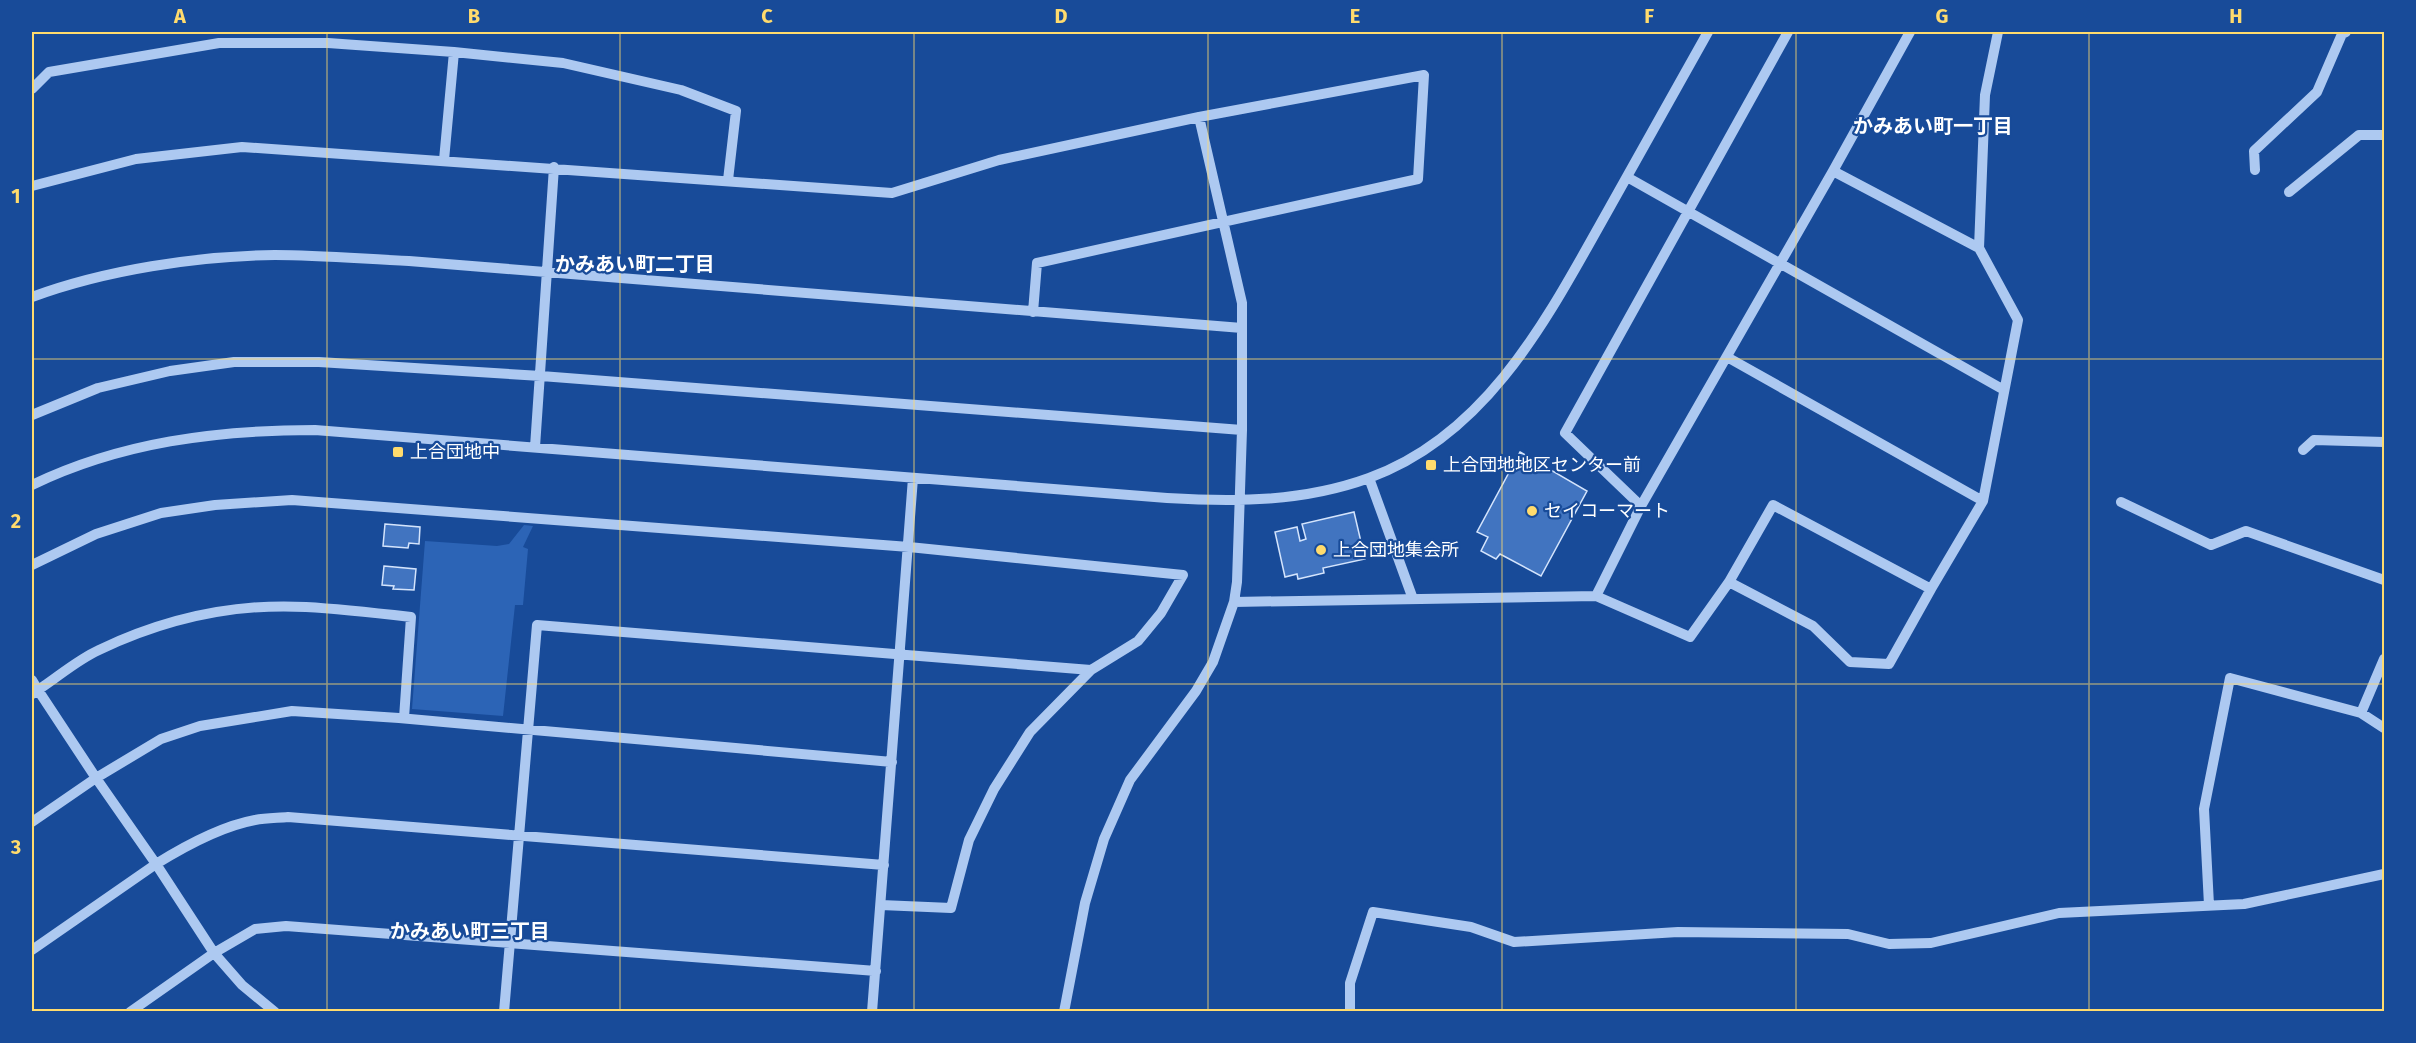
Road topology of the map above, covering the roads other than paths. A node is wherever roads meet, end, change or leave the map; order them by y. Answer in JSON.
{"nodes":[{"id":1,"x":1708,"y":32,"type":"edge"},
{"id":2,"x":1788,"y":32,"type":"edge"},
{"id":3,"x":1910,"y":32,"type":"edge"},
{"id":4,"x":1998,"y":32,"type":"edge"},
{"id":5,"x":2346,"y":32,"type":"edge"},
{"id":6,"x":454,"y":52,"type":"junction"},
{"id":7,"x":32,"y":89,"type":"edge"},
{"id":8,"x":1199,"y":117,"type":"junction"},
{"id":9,"x":2385,"y":135,"type":"edge"},
{"id":10,"x":444,"y":160,"type":"junction"},
{"id":11,"x":554,"y":167,"type":"junction"},
{"id":12,"x":2255,"y":170,"type":"dead end"},
{"id":13,"x":1833,"y":171,"type":"junction"},
{"id":14,"x":1627,"y":177,"type":"junction"},
{"id":15,"x":728,"y":180,"type":"junction"},
{"id":16,"x":32,"y":186,"type":"edge"},
{"id":17,"x":2289,"y":192,"type":"dead end"},
{"id":18,"x":1689,"y":211,"type":"junction"},
{"id":19,"x":1223,"y":220,"type":"junction"},
{"id":20,"x":1979,"y":248,"type":"junction"},
{"id":21,"x":1781,"y":263,"type":"junction"},
{"id":22,"x":548,"y":272,"type":"junction"},
{"id":23,"x":32,"y":297,"type":"edge"},
{"id":24,"x":1033,"y":312,"type":"junction"},
{"id":25,"x":1242,"y":328,"type":"junction"},
{"id":26,"x":1727,"y":357,"type":"junction"},
{"id":27,"x":541,"y":376,"type":"junction"},
{"id":28,"x":2004,"y":390,"type":"junction"},
{"id":29,"x":32,"y":415,"type":"edge"},
{"id":30,"x":1242,"y":430,"type":"junction"},
{"id":31,"x":2385,"y":442,"type":"edge"},
{"id":32,"x":535,"y":447,"type":"junction"},
{"id":33,"x":2302,"y":450,"type":"dead end"},
{"id":34,"x":913,"y":478,"type":"junction"},
{"id":35,"x":1369,"y":478,"type":"junction"},
{"id":36,"x":32,"y":486,"type":"edge"},
{"id":37,"x":1241,"y":501,"type":"junction"},
{"id":38,"x":1983,"y":501,"type":"junction"},
{"id":39,"x":2121,"y":502,"type":"dead end"},
{"id":40,"x":1641,"y":506,"type":"junction"},
{"id":41,"x":909,"y":548,"type":"junction"},
{"id":42,"x":32,"y":565,"type":"edge"},
{"id":43,"x":2385,"y":580,"type":"edge"},
{"id":44,"x":1729,"y":582,"type":"junction"},
{"id":45,"x":1931,"y":589,"type":"junction"},
{"id":46,"x":1596,"y":596,"type":"junction"},
{"id":47,"x":1413,"y":599,"type":"junction"},
{"id":48,"x":1234,"y":602,"type":"junction"},
{"id":49,"x":900,"y":653,"type":"junction"},
{"id":50,"x":2385,"y":658,"type":"edge"},
{"id":51,"x":1090,"y":670,"type":"junction"},
{"id":52,"x":34,"y":688,"type":"edge"},
{"id":53,"x":2361,"y":713,"type":"junction"},
{"id":54,"x":404,"y":718,"type":"junction"},
{"id":55,"x":2385,"y":728,"type":"edge"},
{"id":56,"x":528,"y":730,"type":"junction"},
{"id":57,"x":892,"y":762,"type":"junction"},
{"id":58,"x":96,"y":778,"type":"junction"},
{"id":59,"x":32,"y":822,"type":"edge"},
{"id":60,"x":519,"y":836,"type":"junction"},
{"id":61,"x":156,"y":864,"type":"junction"},
{"id":62,"x":884,"y":866,"type":"junction"},
{"id":63,"x":2385,"y":874,"type":"edge"},
{"id":64,"x":2209,"y":904,"type":"junction"},
{"id":65,"x":880,"y":905,"type":"junction"},
{"id":66,"x":510,"y":943,"type":"junction"},
{"id":67,"x":32,"y":950,"type":"edge"},
{"id":68,"x":214,"y":953,"type":"junction"},
{"id":69,"x":876,"y":971,"type":"junction"},
{"id":70,"x":130,"y":1011,"type":"edge"},
{"id":71,"x":275,"y":1011,"type":"edge"},
{"id":72,"x":504,"y":1011,"type":"edge"},
{"id":73,"x":872,"y":1011,"type":"edge"},
{"id":74,"x":1064,"y":1011,"type":"edge"},
{"id":75,"x":1350,"y":1011,"type":"edge"}],
"edges":[{"from":1,"to":14,"type":"street"},
{"from":2,"to":18,"type":"street"},
{"from":3,"to":13,"type":"street"},
{"from":4,"to":20,"type":"street"},
{"from":5,"to":12,"type":"street"},
{"from":6,"to":7,"type":"street"},
{"from":6,"to":10,"type":"street"},
{"from":6,"to":15,"type":"street"},
{"from":8,"to":15,"type":"street"},
{"from":8,"to":19,"type":"street"},
{"from":8,"to":19,"type":"street"},
{"from":9,"to":17,"type":"street"},
{"from":10,"to":11,"type":"street"},
{"from":10,"to":16,"type":"street"},
{"from":11,"to":15,"type":"street"},
{"from":11,"to":22,"type":"street"},
{"from":13,"to":20,"type":"street"},
{"from":13,"to":21,"type":"street"},
{"from":14,"to":18,"type":"street"},
{"from":14,"to":35,"type":"street"},
{"from":18,"to":21,"type":"street"},
{"from":18,"to":40,"type":"street"},
{"from":19,"to":24,"type":"street"},
{"from":19,"to":25,"type":"street"},
{"from":20,"to":28,"type":"street"},
{"from":21,"to":26,"type":"street"},
{"from":21,"to":28,"type":"street"},
{"from":22,"to":23,"type":"street"},
{"from":22,"to":24,"type":"street"},
{"from":22,"to":27,"type":"street"},
{"from":24,"to":25,"type":"street"},
{"from":25,"to":30,"type":"street"},
{"from":26,"to":38,"type":"street"},
{"from":26,"to":40,"type":"street"},
{"from":27,"to":29,"type":"street"},
{"from":27,"to":30,"type":"street"},
{"from":27,"to":32,"type":"street"},
{"from":28,"to":38,"type":"street"},
{"from":30,"to":37,"type":"street"},
{"from":31,"to":33,"type":"street"},
{"from":32,"to":34,"type":"street"},
{"from":32,"to":36,"type":"street"},
{"from":34,"to":37,"type":"street"},
{"from":34,"to":41,"type":"street"},
{"from":35,"to":37,"type":"street"},
{"from":35,"to":47,"type":"street"},
{"from":37,"to":48,"type":"street"},
{"from":38,"to":45,"type":"street"},
{"from":39,"to":43,"type":"street"},
{"from":40,"to":46,"type":"street"},
{"from":41,"to":42,"type":"street"},
{"from":41,"to":49,"type":"street"},
{"from":41,"to":51,"type":"street"},
{"from":44,"to":45,"type":"street"},
{"from":44,"to":45,"type":"street"},
{"from":44,"to":46,"type":"street"},
{"from":46,"to":47,"type":"street"},
{"from":47,"to":48,"type":"street"},
{"from":48,"to":74,"type":"street"},
{"from":49,"to":51,"type":"street"},
{"from":49,"to":56,"type":"street"},
{"from":49,"to":57,"type":"street"},
{"from":50,"to":53,"type":"street"},
{"from":51,"to":65,"type":"street"},
{"from":52,"to":54,"type":"street"},
{"from":52,"to":58,"type":"street"},
{"from":53,"to":55,"type":"street"},
{"from":53,"to":64,"type":"street"},
{"from":54,"to":56,"type":"street"},
{"from":54,"to":58,"type":"street"},
{"from":56,"to":57,"type":"street"},
{"from":56,"to":60,"type":"street"},
{"from":57,"to":62,"type":"street"},
{"from":58,"to":59,"type":"street"},
{"from":58,"to":61,"type":"street"},
{"from":60,"to":61,"type":"street"},
{"from":60,"to":62,"type":"street"},
{"from":60,"to":66,"type":"street"},
{"from":61,"to":67,"type":"street"},
{"from":61,"to":68,"type":"street"},
{"from":62,"to":65,"type":"street"},
{"from":63,"to":64,"type":"street"},
{"from":64,"to":75,"type":"street"},
{"from":65,"to":69,"type":"street"},
{"from":66,"to":68,"type":"street"},
{"from":66,"to":69,"type":"street"},
{"from":66,"to":72,"type":"street"},
{"from":68,"to":70,"type":"street"},
{"from":68,"to":71,"type":"street"},
{"from":69,"to":73,"type":"street"}]}
